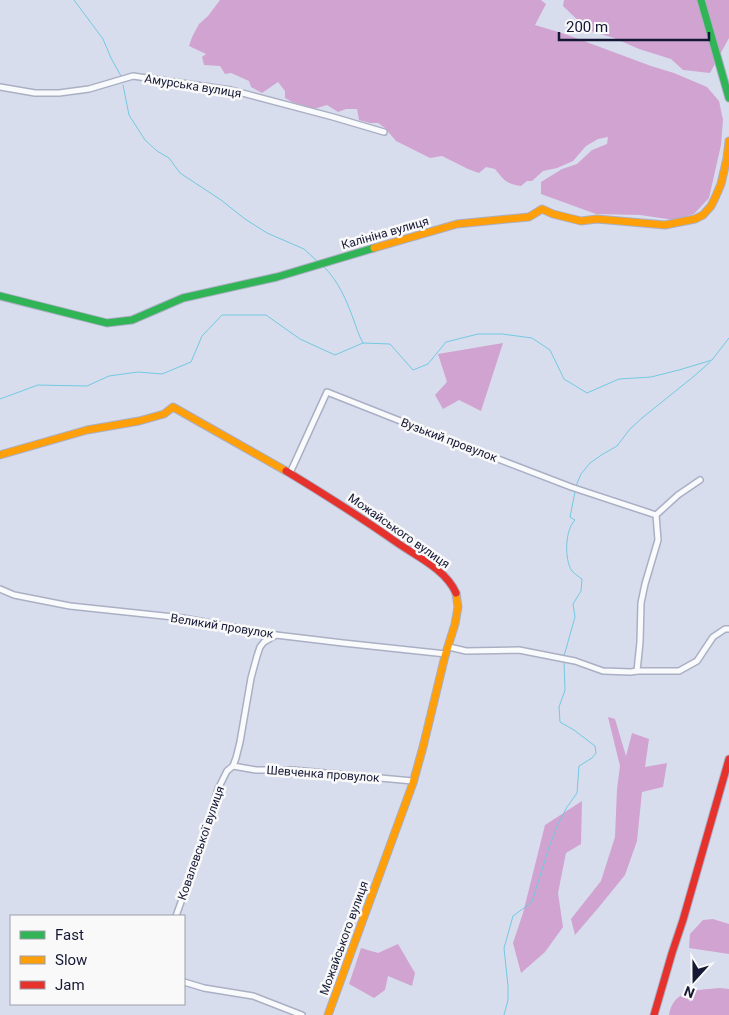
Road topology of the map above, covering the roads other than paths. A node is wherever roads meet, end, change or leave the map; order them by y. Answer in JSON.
{"nodes":[{"id":1,"x":701,"y":0,"type":"edge"},
{"id":2,"x":0,"y":87,"type":"edge"},
{"id":3,"x":729,"y":98,"type":"edge"},
{"id":4,"x":384,"y":132,"type":"dead end"},
{"id":5,"x":729,"y":141,"type":"edge"},
{"id":6,"x":0,"y":296,"type":"edge"},
{"id":7,"x":0,"y":455,"type":"edge"},
{"id":8,"x":290,"y":473,"type":"junction"},
{"id":9,"x":700,"y":480,"type":"dead end"},
{"id":10,"x":656,"y":515,"type":"junction"},
{"id":11,"x":0,"y":590,"type":"edge"},
{"id":12,"x":729,"y":629,"type":"edge"},
{"id":13,"x":276,"y":634,"type":"junction"},
{"id":14,"x":448,"y":650,"type":"junction"},
{"id":15,"x":637,"y":671,"type":"junction"},
{"id":16,"x":729,"y":759,"type":"edge"},
{"id":17,"x":233,"y":766,"type":"junction"},
{"id":18,"x":413,"y":781,"type":"junction"},
{"id":19,"x":176,"y":915,"type":"edge"},
{"id":20,"x":185,"y":982,"type":"edge"},
{"id":21,"x":302,"y":1015,"type":"edge"},
{"id":22,"x":328,"y":1015,"type":"edge"},
{"id":23,"x":654,"y":1015,"type":"edge"}],
"edges":[{"from":1,"to":3,"type":"street"},
{"from":2,"to":4,"type":"street","name":"Амурська вулиця"},
{"from":5,"to":6,"type":"street","name":"Калініна вулиця"},
{"from":7,"to":8,"type":"street","name":"Можайського вулиця"},
{"from":8,"to":10,"type":"street","name":"Вузький провулок"},
{"from":8,"to":14,"type":"street","name":"Можайського вулиця"},
{"from":9,"to":10,"type":"street"},
{"from":10,"to":15,"type":"street"},
{"from":11,"to":13,"type":"street","name":"Великий провулок"},
{"from":12,"to":15,"type":"street","name":"Великий провулок"},
{"from":13,"to":14,"type":"street","name":"Великий провулок"},
{"from":13,"to":17,"type":"street","name":"Ковалевської вулиця"},
{"from":14,"to":15,"type":"street","name":"Великий провулок"},
{"from":14,"to":18,"type":"street","name":"Можайського вулиця"},
{"from":16,"to":23,"type":"street"},
{"from":17,"to":18,"type":"street","name":"Шевченка провулок"},
{"from":17,"to":19,"type":"street","name":"Ковалевської вулиця"},
{"from":18,"to":22,"type":"street","name":"Можайського вулиця"},
{"from":20,"to":21,"type":"street"}]}
